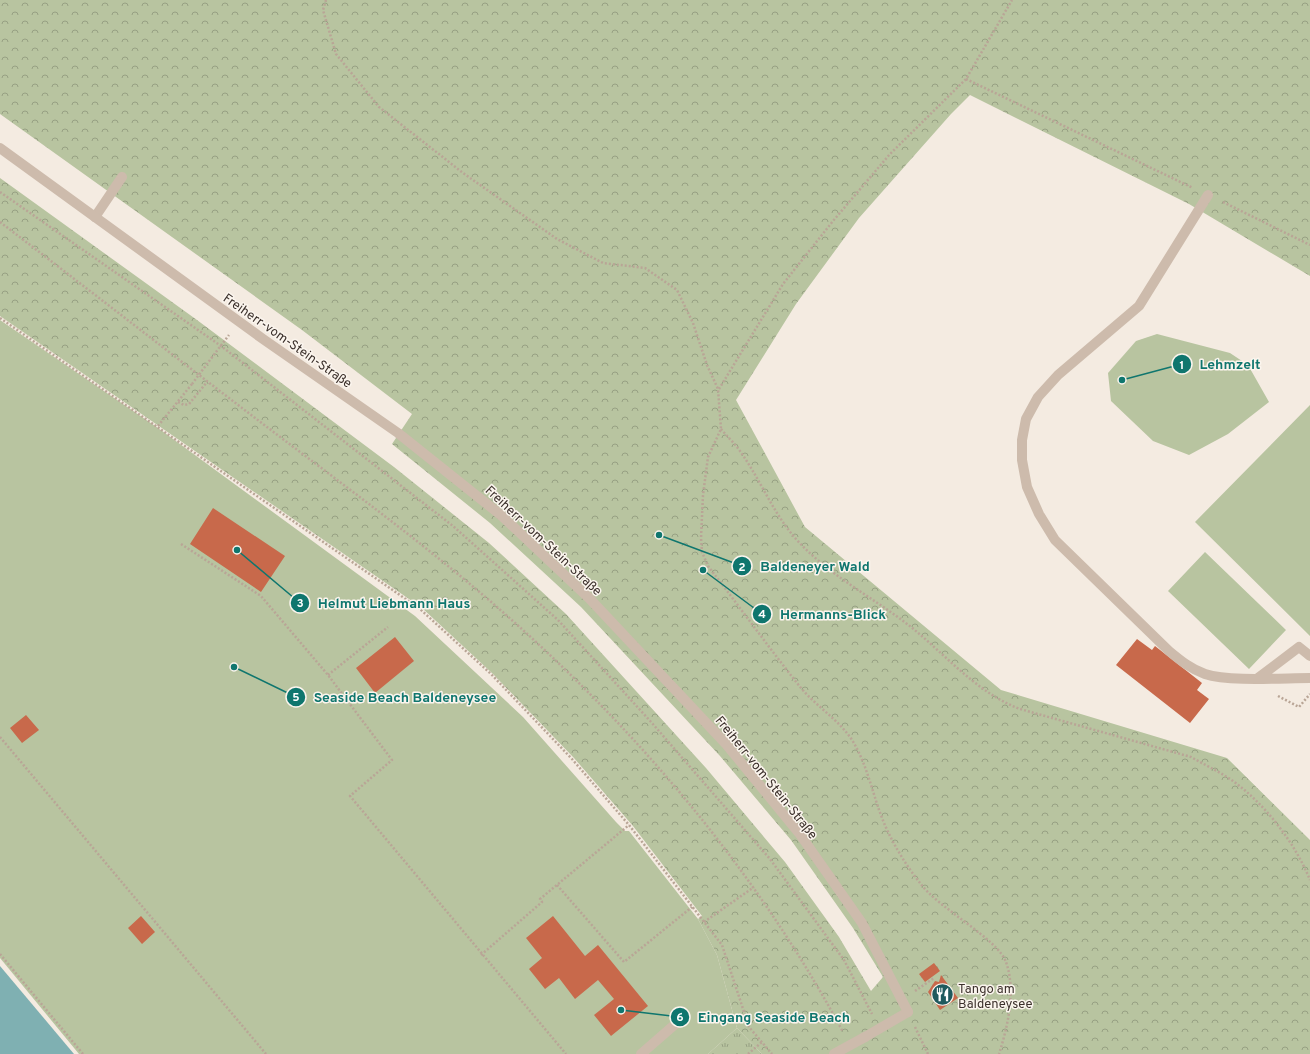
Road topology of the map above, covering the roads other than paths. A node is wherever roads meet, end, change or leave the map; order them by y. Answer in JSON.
{"nodes":[{"id":1,"x":0,"y":148,"type":"edge"},
{"id":2,"x":122,"y":177,"type":"dead end"},
{"id":3,"x":1208,"y":195,"type":"road end"},
{"id":4,"x":95,"y":217,"type":"junction"},
{"id":5,"x":1310,"y":656,"type":"edge"},
{"id":6,"x":1258,"y":678,"type":"junction"},
{"id":7,"x":1310,"y":678,"type":"edge"},
{"id":8,"x":680,"y":1020,"type":"dead end"},
{"id":9,"x":641,"y":1054,"type":"edge"},
{"id":10,"x":834,"y":1054,"type":"edge"}],
"edges":[{"from":1,"to":4,"type":"street","name":"Freiherr-vom-Stein-Straße"},
{"from":2,"to":4,"type":"street"},
{"from":3,"to":6,"type":"street"},
{"from":4,"to":10,"type":"street","name":"Freiherr-vom-Stein-Straße","bridge":true},
{"from":5,"to":6,"type":"street"},
{"from":6,"to":7,"type":"street"},
{"from":8,"to":9,"type":"street"}]}
